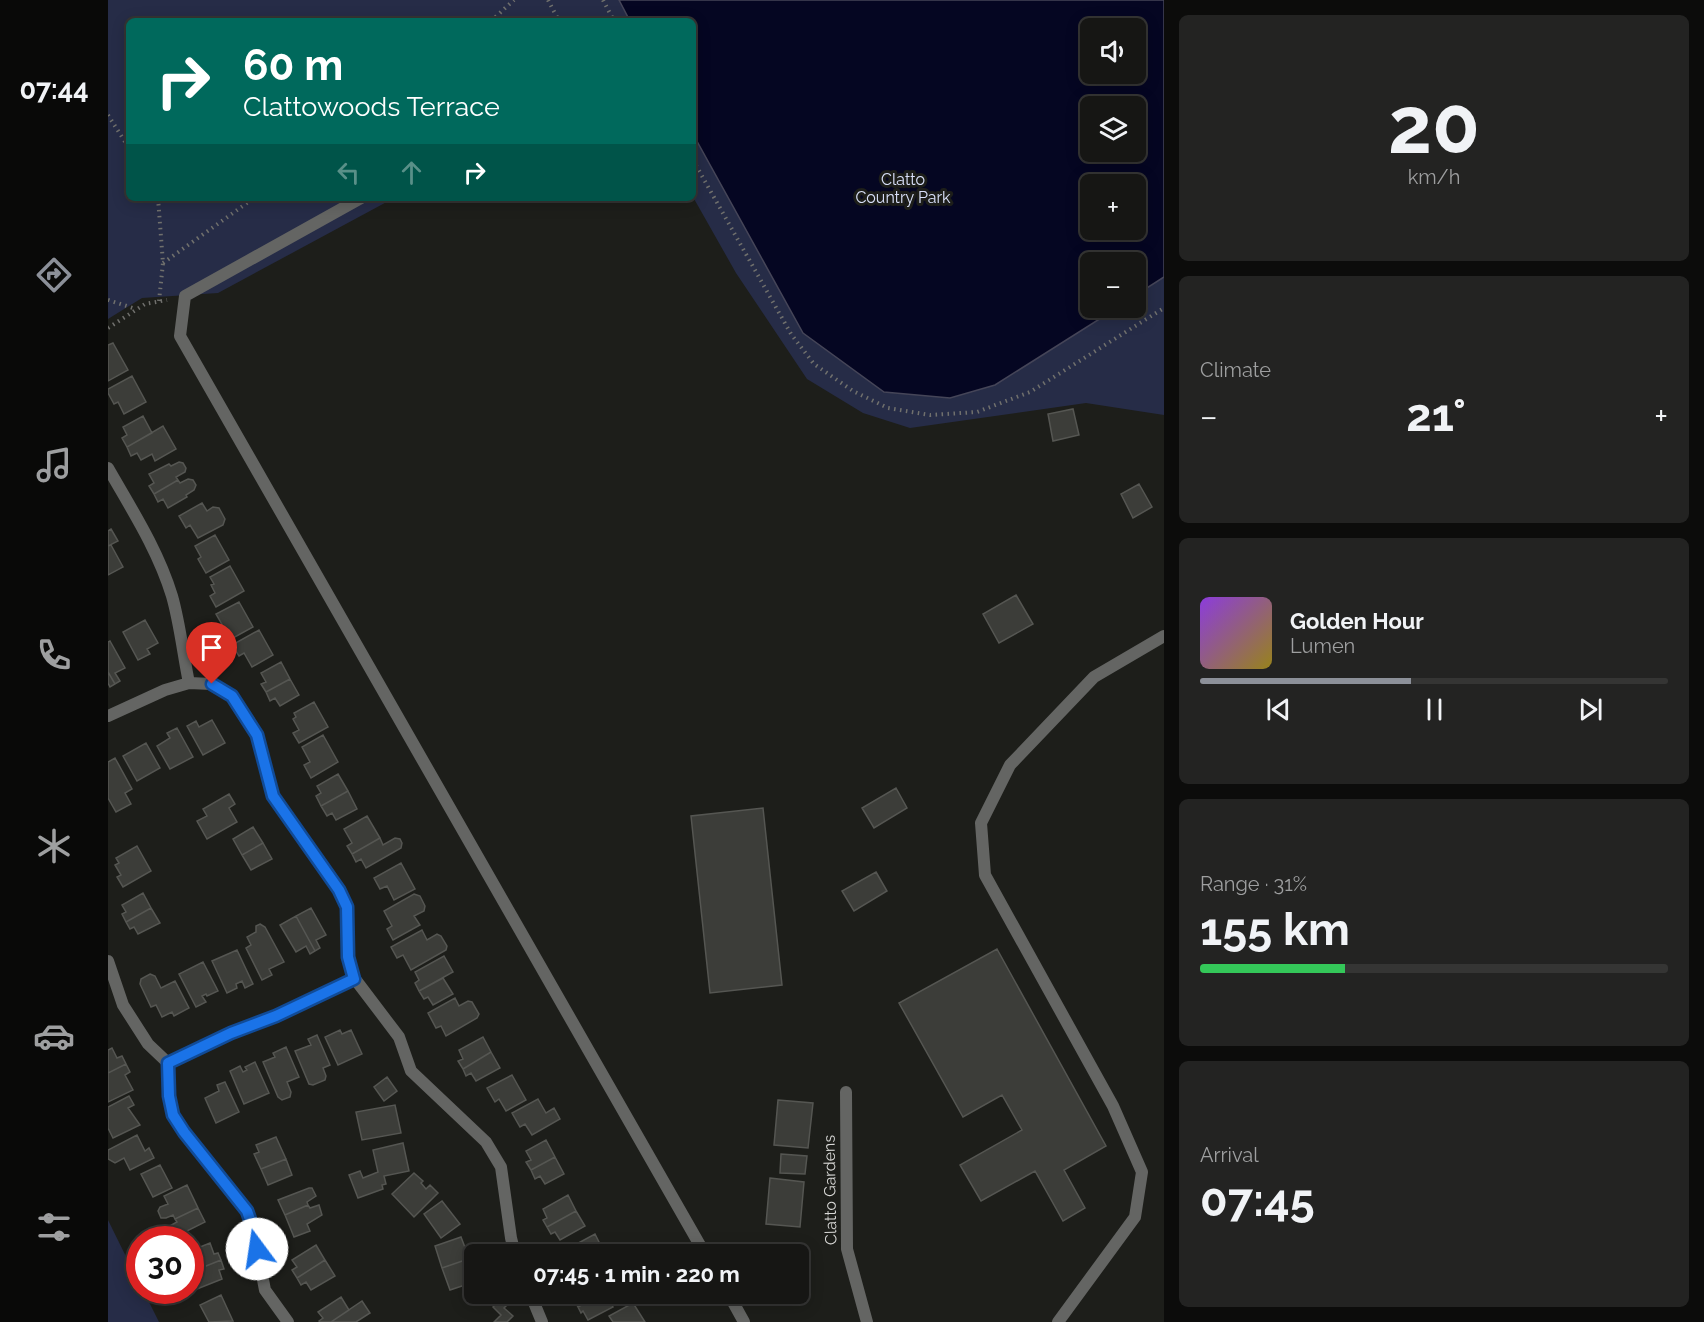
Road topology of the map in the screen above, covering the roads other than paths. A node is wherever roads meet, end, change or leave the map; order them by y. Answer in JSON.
{"nodes":[{"id":1,"x":357,"y":201,"type":"edge"},
{"id":2,"x":110,"y":476,"type":"edge"},
{"id":3,"x":1164,"y":636,"type":"edge"},
{"id":4,"x":189,"y":682,"type":"junction"},
{"id":5,"x":108,"y":716,"type":"edge"},
{"id":6,"x":108,"y":961,"type":"edge"},
{"id":7,"x":354,"y":979,"type":"junction"},
{"id":8,"x":168,"y":1063,"type":"junction"},
{"id":9,"x":846,"y":1092,"type":"dead end"},
{"id":10,"x":512,"y":1244,"type":"edge"},
{"id":11,"x":699,"y":1244,"type":"edge"},
{"id":12,"x":535,"y":1304,"type":"edge"},
{"id":13,"x":734,"y":1304,"type":"edge"},
{"id":14,"x":288,"y":1322,"type":"edge"},
{"id":15,"x":543,"y":1322,"type":"edge"},
{"id":16,"x":744,"y":1322,"type":"edge"},
{"id":17,"x":867,"y":1322,"type":"edge"},
{"id":18,"x":1059,"y":1322,"type":"edge"}],
"edges":[{"from":1,"to":11,"type":"street"},
{"from":2,"to":4,"type":"street"},
{"from":3,"to":18,"type":"street"},
{"from":4,"to":5,"type":"street"},
{"from":4,"to":7,"type":"street"},
{"from":6,"to":8,"type":"street"},
{"from":7,"to":8,"type":"street"},
{"from":7,"to":10,"type":"street"},
{"from":8,"to":14,"type":"street"},
{"from":9,"to":17,"type":"street","name":"Clatto Gardens"},
{"from":12,"to":15,"type":"street"},
{"from":13,"to":16,"type":"street"}]}
